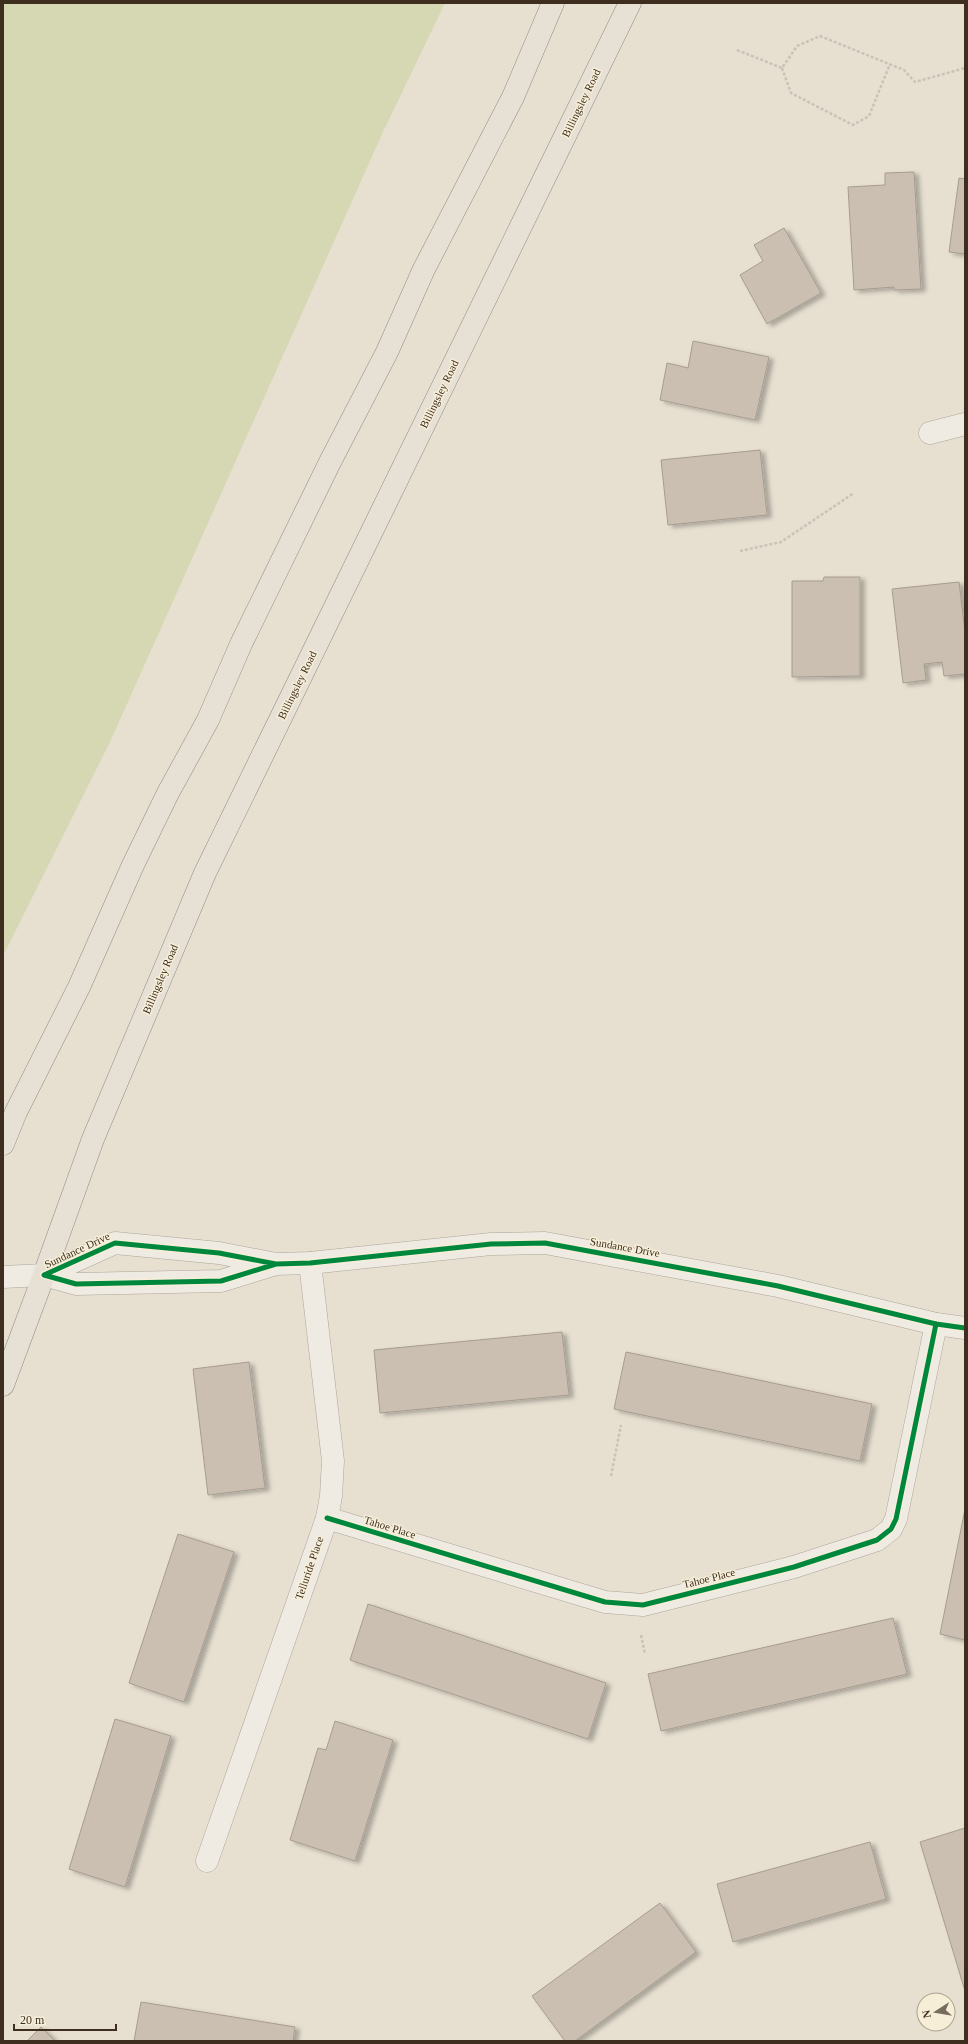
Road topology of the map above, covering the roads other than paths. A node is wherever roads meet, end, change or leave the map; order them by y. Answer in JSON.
{"nodes":[{"id":1,"x":553,"y":3,"type":"edge"},
{"id":2,"x":630,"y":3,"type":"edge"},
{"id":3,"x":965,"y":424,"type":"edge"},
{"id":4,"x":930,"y":433,"type":"dead end"},
{"id":5,"x":3,"y":1144,"type":"edge"},
{"id":6,"x":310,"y":1263,"type":"junction"},
{"id":7,"x":276,"y":1264,"type":"junction"},
{"id":8,"x":44,"y":1276,"type":"junction"},
{"id":9,"x":3,"y":1277,"type":"edge"},
{"id":10,"x":936,"y":1324,"type":"junction"},
{"id":11,"x":965,"y":1328,"type":"edge"},
{"id":12,"x":3,"y":1385,"type":"edge"},
{"id":13,"x":327,"y":1518,"type":"junction"},
{"id":14,"x":207,"y":1861,"type":"dead end"}],
"edges":[{"from":1,"to":5,"type":"main road"},
{"from":2,"to":8,"type":"main road","name":"Billingsley Road"},
{"from":3,"to":4,"type":"street"},
{"from":6,"to":7,"type":"street","name":"Sundance Drive"},
{"from":6,"to":10,"type":"street","name":"Sundance Drive"},
{"from":6,"to":13,"type":"street","name":"Telluride Place"},
{"from":7,"to":8,"type":"street","name":"Sundance Drive"},
{"from":7,"to":8,"type":"street","name":"Sundance Drive"},
{"from":8,"to":9,"type":"street","name":"Sundance Drive"},
{"from":8,"to":12,"type":"main road","name":"Billingsley Road"},
{"from":10,"to":11,"type":"street","name":"Sundance Drive"},
{"from":10,"to":13,"type":"street","name":"Tahoe Place"},
{"from":13,"to":14,"type":"street","name":"Telluride Place"}]}
